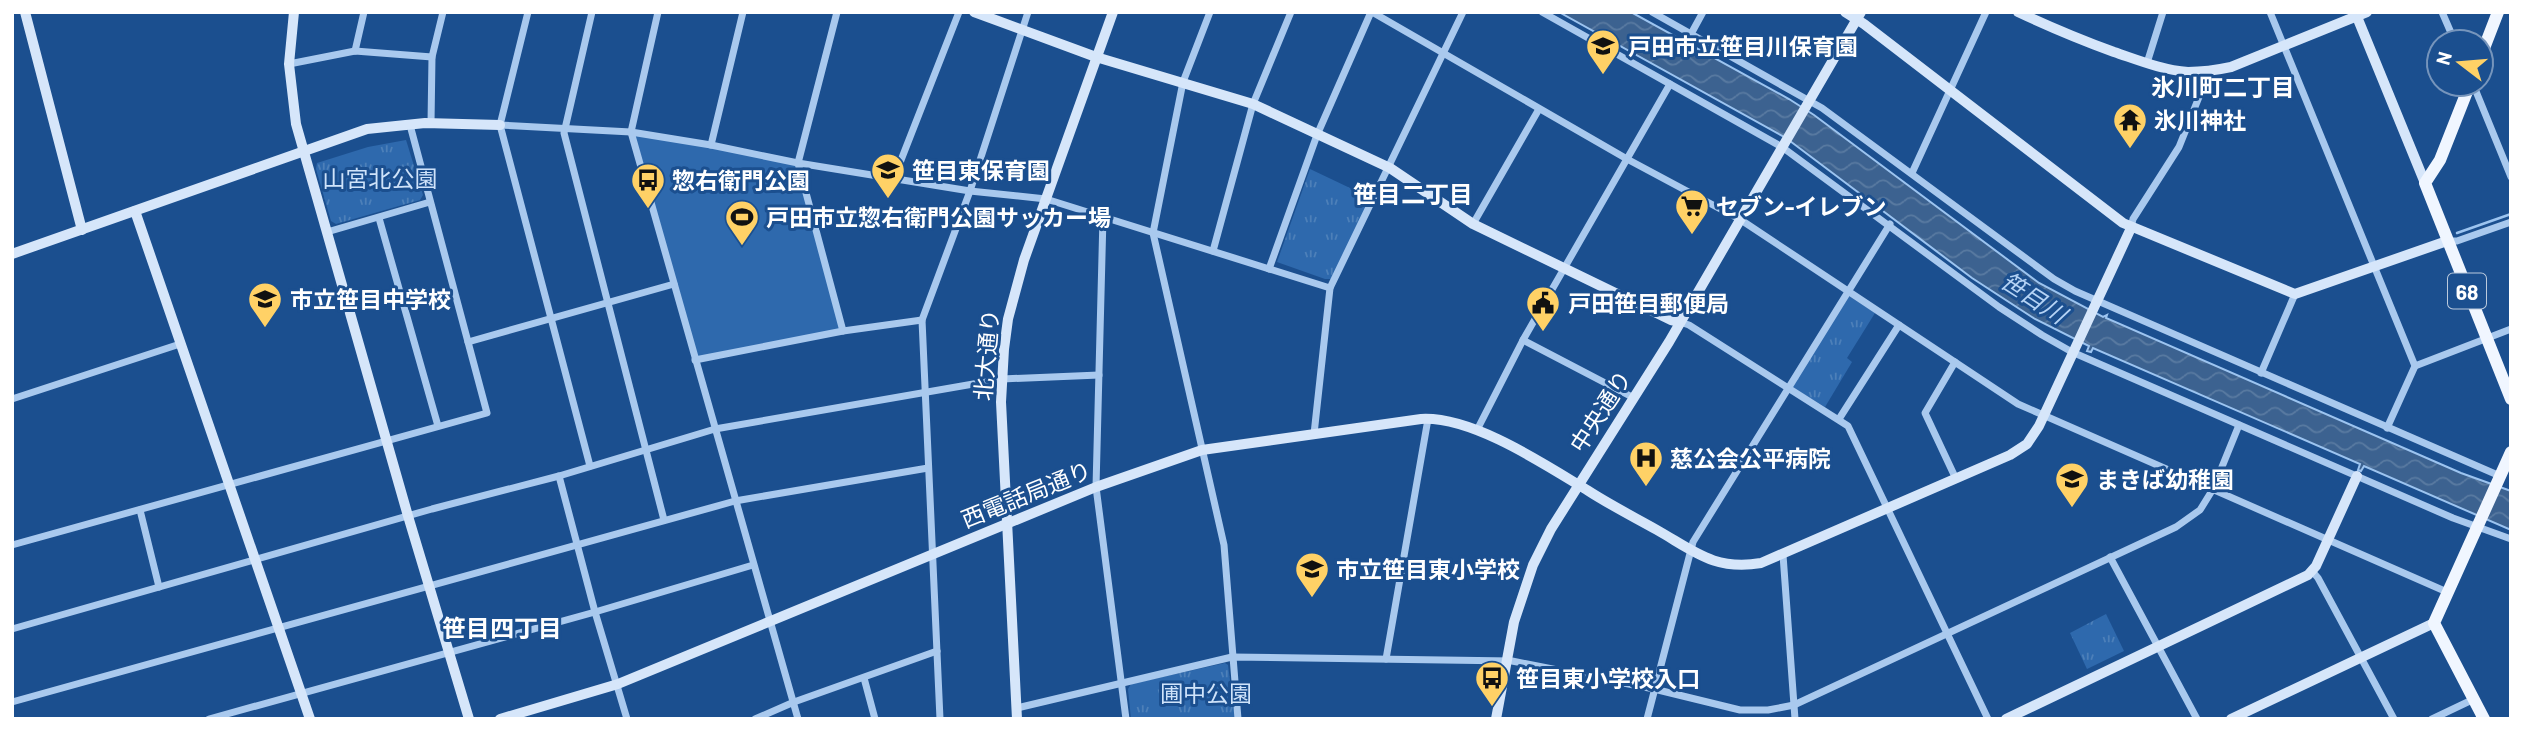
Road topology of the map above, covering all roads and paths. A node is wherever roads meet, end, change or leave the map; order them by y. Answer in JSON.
{"nodes":[{"id":1,"x":25,"y":12,"type":"edge"},
{"id":2,"x":295,"y":12,"type":"edge"},
{"id":3,"x":364,"y":12,"type":"edge"},
{"id":4,"x":443,"y":12,"type":"edge"},
{"id":5,"x":528,"y":12,"type":"edge"},
{"id":6,"x":592,"y":12,"type":"edge"},
{"id":7,"x":658,"y":12,"type":"edge"},
{"id":8,"x":743,"y":12,"type":"edge"},
{"id":9,"x":837,"y":12,"type":"edge"},
{"id":10,"x":959,"y":12,"type":"edge"},
{"id":11,"x":974,"y":12,"type":"edge"},
{"id":12,"x":1028,"y":12,"type":"edge"},
{"id":13,"x":1113,"y":12,"type":"edge"},
{"id":14,"x":1209,"y":12,"type":"edge"},
{"id":15,"x":1291,"y":12,"type":"edge"},
{"id":16,"x":1372,"y":12,"type":"edge"},
{"id":17,"x":1463,"y":12,"type":"edge"},
{"id":18,"x":1542,"y":12,"type":"edge"},
{"id":19,"x":1652,"y":12,"type":"edge"},
{"id":20,"x":1703,"y":12,"type":"edge"},
{"id":21,"x":1845,"y":12,"type":"edge"},
{"id":22,"x":1986,"y":12,"type":"edge"},
{"id":23,"x":2018,"y":12,"type":"edge"},
{"id":24,"x":2163,"y":12,"type":"edge"},
{"id":25,"x":2270,"y":12,"type":"edge"},
{"id":26,"x":2360,"y":14,"type":"edge"},
{"id":27,"x":1859,"y":16,"type":"edge"},
{"id":28,"x":1023,"y":30,"type":"junction"},
{"id":29,"x":1690,"y":34,"type":"junction"},
{"id":30,"x":2285,"y":46,"type":"junction"},
{"id":31,"x":355,"y":51,"type":"junction"},
{"id":32,"x":1443,"y":55,"type":"junction"},
{"id":33,"x":432,"y":57,"type":"junction"},
{"id":34,"x":1096,"y":57,"type":"junction"},
{"id":35,"x":2147,"y":63,"type":"junction"},
{"id":36,"x":289,"y":64,"type":"junction"},
{"id":37,"x":2208,"y":72,"type":"junction"},
{"id":38,"x":1183,"y":82,"type":"junction"},
{"id":39,"x":1670,"y":84,"type":"junction"},
{"id":40,"x":1951,"y":91,"type":"junction"},
{"id":41,"x":2465,"y":98,"type":"edge"},
{"id":42,"x":2477,"y":98,"type":"edge"},
{"id":43,"x":1809,"y":102,"type":"junction"},
{"id":44,"x":1253,"y":104,"type":"junction"},
{"id":45,"x":1539,"y":109,"type":"junction"},
{"id":46,"x":430,"y":123,"type":"junction"},
{"id":47,"x":410,"y":125,"type":"junction"},
{"id":48,"x":499,"y":125,"type":"junction"},
{"id":49,"x":564,"y":128,"type":"junction"},
{"id":50,"x":631,"y":132,"type":"junction"},
{"id":51,"x":1317,"y":135,"type":"junction"},
{"id":52,"x":711,"y":145,"type":"junction"},
{"id":53,"x":1783,"y":145,"type":"junction"},
{"id":54,"x":304,"y":150,"type":"junction"},
{"id":55,"x":1627,"y":159,"type":"junction"},
{"id":56,"x":798,"y":163,"type":"junction"},
{"id":57,"x":1390,"y":169,"type":"junction"},
{"id":58,"x":1912,"y":173,"type":"junction"},
{"id":59,"x":2511,"y":177,"type":"edge"},
{"id":60,"x":894,"y":178,"type":"junction"},
{"id":61,"x":2425,"y":183,"type":"junction"},
{"id":62,"x":970,"y":191,"type":"junction"},
{"id":63,"x":1046,"y":200,"type":"junction"},
{"id":64,"x":430,"y":202,"type":"junction"},
{"id":65,"x":135,"y":211,"type":"junction"},
{"id":66,"x":1103,"y":217,"type":"junction"},
{"id":67,"x":379,"y":218,"type":"junction"},
{"id":68,"x":1741,"y":220,"type":"junction"},
{"id":69,"x":2511,"y":222,"type":"edge"},
{"id":70,"x":1473,"y":224,"type":"junction"},
{"id":71,"x":1889,"y":224,"type":"junction"},
{"id":72,"x":2131,"y":228,"type":"junction"},
{"id":73,"x":82,"y":230,"type":"junction"},
{"id":74,"x":327,"y":232,"type":"junction"},
{"id":75,"x":1153,"y":233,"type":"junction"},
{"id":76,"x":2447,"y":241,"type":"junction"},
{"id":77,"x":1213,"y":251,"type":"junction"},
{"id":78,"x":12,"y":254,"type":"edge"},
{"id":79,"x":2375,"y":266,"type":"junction"},
{"id":80,"x":1564,"y":268,"type":"junction"},
{"id":81,"x":1269,"y":269,"type":"junction"},
{"id":82,"x":674,"y":284,"type":"junction"},
{"id":83,"x":1330,"y":288,"type":"junction"},
{"id":84,"x":1847,"y":291,"type":"junction"},
{"id":85,"x":2295,"y":294,"type":"junction"},
{"id":86,"x":607,"y":302,"type":"junction"},
{"id":87,"x":2095,"y":303,"type":"junction"},
{"id":88,"x":551,"y":317,"type":"junction"},
{"id":89,"x":922,"y":320,"type":"junction"},
{"id":90,"x":1680,"y":322,"type":"junction"},
{"id":91,"x":1899,"y":326,"type":"junction"},
{"id":92,"x":2511,"y":329,"type":"edge"},
{"id":93,"x":843,"y":331,"type":"junction"},
{"id":94,"x":2487,"y":338,"type":"junction"},
{"id":95,"x":1523,"y":340,"type":"junction"},
{"id":96,"x":468,"y":342,"type":"junction"},
{"id":97,"x":180,"y":344,"type":"junction"},
{"id":98,"x":2073,"y":350,"type":"junction"},
{"id":99,"x":695,"y":360,"type":"junction"},
{"id":100,"x":1955,"y":362,"type":"junction"},
{"id":101,"x":2415,"y":366,"type":"junction"},
{"id":102,"x":2261,"y":373,"type":"junction"},
{"id":103,"x":1099,"y":375,"type":"junction"},
{"id":104,"x":1002,"y":379,"type":"junction"},
{"id":105,"x":1788,"y":387,"type":"junction"},
{"id":106,"x":924,"y":393,"type":"junction"},
{"id":107,"x":1634,"y":398,"type":"junction"},
{"id":108,"x":2511,"y":399,"type":"edge"},
{"id":109,"x":12,"y":400,"type":"edge"},
{"id":110,"x":2044,"y":415,"type":"junction"},
{"id":111,"x":1428,"y":419,"type":"junction"},
{"id":112,"x":1839,"y":419,"type":"junction"},
{"id":113,"x":2239,"y":425,"type":"junction"},
{"id":114,"x":439,"y":426,"type":"junction"},
{"id":115,"x":2387,"y":428,"type":"junction"},
{"id":116,"x":715,"y":429,"type":"junction"},
{"id":117,"x":1477,"y":430,"type":"junction"},
{"id":118,"x":1314,"y":434,"type":"junction"},
{"id":119,"x":386,"y":441,"type":"junction"},
{"id":120,"x":646,"y":450,"type":"junction"},
{"id":121,"x":1202,"y":450,"type":"junction"},
{"id":122,"x":2509,"y":458,"type":"edge"},
{"id":123,"x":590,"y":466,"type":"junction"},
{"id":124,"x":928,"y":468,"type":"junction"},
{"id":125,"x":559,"y":476,"type":"junction"},
{"id":126,"x":2357,"y":477,"type":"junction"},
{"id":127,"x":1956,"y":479,"type":"junction"},
{"id":128,"x":2498,"y":479,"type":"junction"},
{"id":129,"x":1578,"y":484,"type":"junction"},
{"id":130,"x":229,"y":486,"type":"junction"},
{"id":131,"x":1096,"y":487,"type":"junction"},
{"id":132,"x":2213,"y":489,"type":"junction"},
{"id":133,"x":735,"y":501,"type":"junction"},
{"id":134,"x":1888,"y":508,"type":"junction"},
{"id":135,"x":140,"y":510,"type":"junction"},
{"id":136,"x":408,"y":516,"type":"junction"},
{"id":137,"x":664,"y":520,"type":"junction"},
{"id":138,"x":2478,"y":523,"type":"junction"},
{"id":139,"x":1007,"y":524,"type":"junction"},
{"id":140,"x":2511,"y":538,"type":"edge"},
{"id":141,"x":2329,"y":540,"type":"junction"},
{"id":142,"x":576,"y":544,"type":"junction"},
{"id":143,"x":12,"y":545,"type":"edge"},
{"id":144,"x":1689,"y":550,"type":"junction"},
{"id":145,"x":932,"y":555,"type":"junction"},
{"id":146,"x":1783,"y":555,"type":"junction"},
{"id":147,"x":2110,"y":558,"type":"junction"},
{"id":148,"x":254,"y":559,"type":"junction"},
{"id":149,"x":753,"y":565,"type":"junction"},
{"id":150,"x":2312,"y":571,"type":"junction"},
{"id":151,"x":159,"y":587,"type":"junction"},
{"id":152,"x":428,"y":587,"type":"junction"},
{"id":153,"x":2447,"y":592,"type":"junction"},
{"id":154,"x":595,"y":612,"type":"junction"},
{"id":155,"x":769,"y":622,"type":"junction"},
{"id":156,"x":2434,"y":623,"type":"junction"},
{"id":157,"x":279,"y":628,"type":"junction"},
{"id":158,"x":12,"y":629,"type":"edge"},
{"id":159,"x":1947,"y":633,"type":"junction"},
{"id":160,"x":2159,"y":646,"type":"junction"},
{"id":161,"x":937,"y":652,"type":"junction"},
{"id":162,"x":449,"y":653,"type":"junction"},
{"id":163,"x":1232,"y":657,"type":"junction"},
{"id":164,"x":2361,"y":657,"type":"junction"},
{"id":165,"x":1387,"y":659,"type":"junction"},
{"id":166,"x":1505,"y":661,"type":"junction"},
{"id":167,"x":864,"y":678,"type":"junction"},
{"id":168,"x":1123,"y":683,"type":"junction"},
{"id":169,"x":618,"y":684,"type":"junction"},
{"id":170,"x":1654,"y":689,"type":"junction"},
{"id":171,"x":302,"y":694,"type":"junction"},
{"id":172,"x":2474,"y":699,"type":"junction"},
{"id":173,"x":12,"y":702,"type":"edge"},
{"id":174,"x":794,"y":702,"type":"junction"},
{"id":175,"x":1794,"y":705,"type":"junction"},
{"id":176,"x":1017,"y":713,"type":"edge"},
{"id":177,"x":209,"y":719,"type":"edge"},
{"id":178,"x":310,"y":719,"type":"edge"},
{"id":179,"x":469,"y":719,"type":"edge"},
{"id":180,"x":500,"y":719,"type":"edge"},
{"id":181,"x":627,"y":719,"type":"edge"},
{"id":182,"x":755,"y":719,"type":"edge"},
{"id":183,"x":798,"y":719,"type":"edge"},
{"id":184,"x":876,"y":719,"type":"edge"},
{"id":185,"x":940,"y":719,"type":"edge"},
{"id":186,"x":1126,"y":719,"type":"edge"},
{"id":187,"x":1238,"y":719,"type":"edge"},
{"id":188,"x":1496,"y":719,"type":"edge"},
{"id":189,"x":1647,"y":719,"type":"edge"},
{"id":190,"x":1795,"y":719,"type":"edge"},
{"id":191,"x":1988,"y":719,"type":"edge"},
{"id":192,"x":2006,"y":719,"type":"edge"},
{"id":193,"x":2197,"y":719,"type":"edge"},
{"id":194,"x":2231,"y":719,"type":"edge"},
{"id":195,"x":2394,"y":719,"type":"edge"},
{"id":196,"x":2432,"y":719,"type":"edge"},
{"id":197,"x":2484,"y":719,"type":"edge"}],
"edges":[{"from":1,"to":73,"type":"street"},
{"from":2,"to":36,"type":"street"},
{"from":3,"to":31,"type":"street"},
{"from":4,"to":33,"type":"street"},
{"from":5,"to":48,"type":"street"},
{"from":6,"to":49,"type":"street"},
{"from":7,"to":50,"type":"street"},
{"from":8,"to":52,"type":"street"},
{"from":9,"to":56,"type":"street"},
{"from":10,"to":60,"type":"street"},
{"from":11,"to":28,"type":"street"},
{"from":12,"to":28,"type":"street"},
{"from":13,"to":34,"type":"street","name":"北大通り"},
{"from":14,"to":38,"type":"street"},
{"from":15,"to":44,"type":"street"},
{"from":16,"to":32,"type":"street"},
{"from":16,"to":51,"type":"street"},
{"from":17,"to":32,"type":"street"},
{"from":18,"to":39,"type":"street"},
{"from":19,"to":29,"type":"street"},
{"from":20,"to":29,"type":"street"},
{"from":21,"to":27,"type":"street"},
{"from":22,"to":40,"type":"street"},
{"from":23,"to":35,"type":"street"},
{"from":24,"to":35,"type":"street"},
{"from":25,"to":30,"type":"street"},
{"from":26,"to":30,"type":"street"},
{"from":26,"to":61,"type":"street"},
{"from":27,"to":40,"type":"street"},
{"from":27,"to":43,"type":"street"},
{"from":28,"to":34,"type":"street"},
{"from":28,"to":62,"type":"street"},
{"from":29,"to":43,"type":"street"},
{"from":30,"to":37,"type":"street"},
{"from":30,"to":79,"type":"street"},
{"from":31,"to":33,"type":"street"},
{"from":31,"to":36,"type":"street"},
{"from":32,"to":45,"type":"street"},
{"from":32,"to":57,"type":"street"},
{"from":33,"to":46,"type":"street"},
{"from":34,"to":38,"type":"street"},
{"from":34,"to":63,"type":"street","name":"北大通り"},
{"from":35,"to":37,"type":"street"},
{"from":36,"to":54,"type":"street"},
{"from":37,"to":72,"type":"street"},
{"from":38,"to":44,"type":"street"},
{"from":38,"to":75,"type":"street"},
{"from":39,"to":53,"type":"street"},
{"from":39,"to":55,"type":"street"},
{"from":40,"to":58,"type":"street"},
{"from":40,"to":72,"type":"street"},
{"from":41,"to":61,"type":"main road"},
{"from":42,"to":59,"type":"street"},
{"from":43,"to":53,"type":"street","name":"中央通り"},
{"from":43,"to":58,"type":"street"},
{"from":44,"to":51,"type":"street"},
{"from":44,"to":77,"type":"street"},
{"from":45,"to":55,"type":"street"},
{"from":45,"to":70,"type":"street"},
{"from":46,"to":47,"type":"street"},
{"from":46,"to":48,"type":"street"},
{"from":47,"to":54,"type":"street"},
{"from":47,"to":64,"type":"street"},
{"from":48,"to":49,"type":"street"},
{"from":48,"to":88,"type":"street"},
{"from":49,"to":50,"type":"street"},
{"from":49,"to":86,"type":"street"},
{"from":50,"to":52,"type":"street"},
{"from":50,"to":82,"type":"street"},
{"from":51,"to":57,"type":"street"},
{"from":51,"to":81,"type":"street"},
{"from":52,"to":56,"type":"street"},
{"from":53,"to":68,"type":"street","name":"中央通り"},
{"from":53,"to":71,"type":"street"},
{"from":54,"to":65,"type":"street"},
{"from":54,"to":74,"type":"street"},
{"from":55,"to":68,"type":"street"},
{"from":55,"to":80,"type":"street"},
{"from":56,"to":60,"type":"street"},
{"from":56,"to":93,"type":"street"},
{"from":57,"to":70,"type":"street"},
{"from":57,"to":83,"type":"street"},
{"from":58,"to":87,"type":"street"},
{"from":60,"to":62,"type":"street"},
{"from":61,"to":76,"type":"main road","number":"68"},
{"from":62,"to":63,"type":"street"},
{"from":62,"to":89,"type":"street"},
{"from":63,"to":66,"type":"street"},
{"from":63,"to":104,"type":"street","name":"北大通り"},
{"from":64,"to":67,"type":"street"},
{"from":64,"to":96,"type":"street"},
{"from":65,"to":73,"type":"street"},
{"from":65,"to":97,"type":"street"},
{"from":66,"to":75,"type":"street"},
{"from":66,"to":103,"type":"street"},
{"from":67,"to":74,"type":"street"},
{"from":67,"to":114,"type":"street"},
{"from":68,"to":84,"type":"street"},
{"from":68,"to":90,"type":"street","name":"中央通り"},
{"from":69,"to":76,"type":"street"},
{"from":70,"to":80,"type":"street"},
{"from":71,"to":84,"type":"street"},
{"from":71,"to":98,"type":"street"},
{"from":72,"to":85,"type":"street"},
{"from":72,"to":87,"type":"street","name":"西電話局通り"},
{"from":73,"to":78,"type":"street"},
{"from":74,"to":119,"type":"street"},
{"from":75,"to":77,"type":"street"},
{"from":75,"to":121,"type":"street"},
{"from":76,"to":79,"type":"street"},
{"from":76,"to":94,"type":"main road","number":"68"},
{"from":77,"to":81,"type":"street"},
{"from":79,"to":85,"type":"street"},
{"from":79,"to":101,"type":"street"},
{"from":80,"to":90,"type":"street"},
{"from":80,"to":95,"type":"street"},
{"from":81,"to":83,"type":"street"},
{"from":82,"to":86,"type":"street"},
{"from":82,"to":99,"type":"street"},
{"from":83,"to":118,"type":"street"},
{"from":84,"to":91,"type":"street"},
{"from":84,"to":105,"type":"street"},
{"from":85,"to":102,"type":"street"},
{"from":86,"to":88,"type":"street"},
{"from":86,"to":120,"type":"street"},
{"from":87,"to":98,"type":"street","name":"西電話局通り"},
{"from":87,"to":102,"type":"street"},
{"from":88,"to":96,"type":"street"},
{"from":88,"to":123,"type":"street"},
{"from":89,"to":93,"type":"street"},
{"from":89,"to":106,"type":"street"},
{"from":90,"to":105,"type":"street"},
{"from":90,"to":107,"type":"street","name":"中央通り"},
{"from":91,"to":100,"type":"street"},
{"from":91,"to":112,"type":"street"},
{"from":92,"to":94,"type":"street"},
{"from":93,"to":99,"type":"street"},
{"from":94,"to":101,"type":"street"},
{"from":94,"to":108,"type":"main road","number":"68"},
{"from":95,"to":107,"type":"street"},
{"from":95,"to":117,"type":"street"},
{"from":96,"to":114,"type":"street"},
{"from":97,"to":109,"type":"street"},
{"from":97,"to":130,"type":"street"},
{"from":98,"to":110,"type":"street","name":"西電話局通り"},
{"from":98,"to":113,"type":"street"},
{"from":99,"to":116,"type":"street"},
{"from":100,"to":110,"type":"street"},
{"from":100,"to":127,"type":"street"},
{"from":101,"to":115,"type":"street"},
{"from":102,"to":115,"type":"street"},
{"from":103,"to":104,"type":"street"},
{"from":103,"to":131,"type":"street"},
{"from":104,"to":106,"type":"street"},
{"from":104,"to":139,"type":"street","name":"北大通り"},
{"from":105,"to":112,"type":"street"},
{"from":105,"to":144,"type":"street"},
{"from":106,"to":116,"type":"street"},
{"from":106,"to":124,"type":"street"},
{"from":107,"to":129,"type":"street","name":"中央通り"},
{"from":110,"to":127,"type":"street","name":"西電話局通り"},
{"from":110,"to":132,"type":"street"},
{"from":111,"to":117,"type":"street","name":"西電話局通り"},
{"from":111,"to":118,"type":"street","name":"西電話局通り"},
{"from":111,"to":165,"type":"street"},
{"from":112,"to":134,"type":"street"},
{"from":113,"to":126,"type":"street"},
{"from":113,"to":132,"type":"street"},
{"from":114,"to":119,"type":"street"},
{"from":115,"to":128,"type":"street"},
{"from":116,"to":120,"type":"street"},
{"from":116,"to":133,"type":"street"},
{"from":117,"to":129,"type":"street","name":"西電話局通り"},
{"from":118,"to":121,"type":"street","name":"西電話局通り"},
{"from":119,"to":130,"type":"street"},
{"from":119,"to":136,"type":"street"},
{"from":120,"to":123,"type":"street"},
{"from":120,"to":137,"type":"street"},
{"from":121,"to":131,"type":"street","name":"西電話局通り"},
{"from":121,"to":163,"type":"street"},
{"from":122,"to":128,"type":"main road"},
{"from":123,"to":125,"type":"street"},
{"from":124,"to":133,"type":"street"},
{"from":124,"to":145,"type":"street"},
{"from":125,"to":136,"type":"street"},
{"from":125,"to":142,"type":"street"},
{"from":126,"to":138,"type":"street"},
{"from":126,"to":141,"type":"street"},
{"from":127,"to":134,"type":"street","name":"西電話局通り"},
{"from":128,"to":138,"type":"main road"},
{"from":129,"to":144,"type":"street","name":"西電話局通り"},
{"from":129,"to":166,"type":"street","name":"中央通り"},
{"from":130,"to":135,"type":"street"},
{"from":130,"to":148,"type":"street"},
{"from":131,"to":139,"type":"street","name":"西電話局通り"},
{"from":131,"to":168,"type":"street"},
{"from":132,"to":141,"type":"street"},
{"from":132,"to":147,"type":"street"},
{"from":133,"to":137,"type":"street"},
{"from":133,"to":149,"type":"street"},
{"from":134,"to":146,"type":"street","name":"西電話局通り"},
{"from":134,"to":159,"type":"street"},
{"from":135,"to":143,"type":"street"},
{"from":135,"to":151,"type":"street"},
{"from":136,"to":148,"type":"street"},
{"from":136,"to":152,"type":"street"},
{"from":137,"to":142,"type":"street"},
{"from":138,"to":140,"type":"street"},
{"from":138,"to":153,"type":"main road"},
{"from":139,"to":145,"type":"street","name":"西電話局通り"},
{"from":139,"to":176,"type":"street","name":"北大通り"},
{"from":141,"to":150,"type":"street"},
{"from":141,"to":153,"type":"street"},
{"from":142,"to":152,"type":"street"},
{"from":142,"to":154,"type":"street"},
{"from":144,"to":146,"type":"street","name":"西電話局通り"},
{"from":144,"to":170,"type":"street"},
{"from":145,"to":155,"type":"street","name":"西電話局通り"},
{"from":145,"to":161,"type":"street"},
{"from":146,"to":175,"type":"street"},
{"from":147,"to":159,"type":"street"},
{"from":147,"to":160,"type":"street"},
{"from":148,"to":151,"type":"street"},
{"from":148,"to":157,"type":"street"},
{"from":149,"to":154,"type":"street"},
{"from":149,"to":155,"type":"street"},
{"from":150,"to":160,"type":"street"},
{"from":150,"to":164,"type":"street"},
{"from":151,"to":158,"type":"street"},
{"from":152,"to":157,"type":"street"},
{"from":152,"to":162,"type":"street"},
{"from":153,"to":156,"type":"main road"},
{"from":154,"to":162,"type":"street"},
{"from":154,"to":169,"type":"street"},
{"from":155,"to":169,"type":"street","name":"西電話局通り"},
{"from":155,"to":174,"type":"street"},
{"from":156,"to":164,"type":"street"},
{"from":156,"to":172,"type":"main road"},
{"from":157,"to":171,"type":"street"},
{"from":157,"to":173,"type":"street"},
{"from":159,"to":175,"type":"street"},
{"from":159,"to":191,"type":"street"},
{"from":160,"to":192,"type":"street"},
{"from":160,"to":193,"type":"street"},
{"from":161,"to":167,"type":"street"},
{"from":161,"to":185,"type":"street"},
{"from":162,"to":171,"type":"street"},
{"from":162,"to":179,"type":"street"},
{"from":163,"to":165,"type":"street"},
{"from":163,"to":168,"type":"street"},
{"from":163,"to":187,"type":"street"},
{"from":164,"to":194,"type":"street"},
{"from":164,"to":195,"type":"street"},
{"from":165,"to":166,"type":"street"},
{"from":166,"to":170,"type":"street"},
{"from":166,"to":188,"type":"street","name":"中央通り"},
{"from":167,"to":174,"type":"street"},
{"from":167,"to":184,"type":"street"},
{"from":168,"to":176,"type":"street"},
{"from":168,"to":186,"type":"street"},
{"from":169,"to":180,"type":"street","name":"西電話局通り"},
{"from":169,"to":181,"type":"street"},
{"from":170,"to":175,"type":"street"},
{"from":170,"to":189,"type":"street"},
{"from":171,"to":177,"type":"street"},
{"from":171,"to":178,"type":"street"},
{"from":172,"to":196,"type":"street"},
{"from":172,"to":197,"type":"main road"},
{"from":174,"to":182,"type":"street"},
{"from":174,"to":183,"type":"street"},
{"from":175,"to":190,"type":"street"}]}
